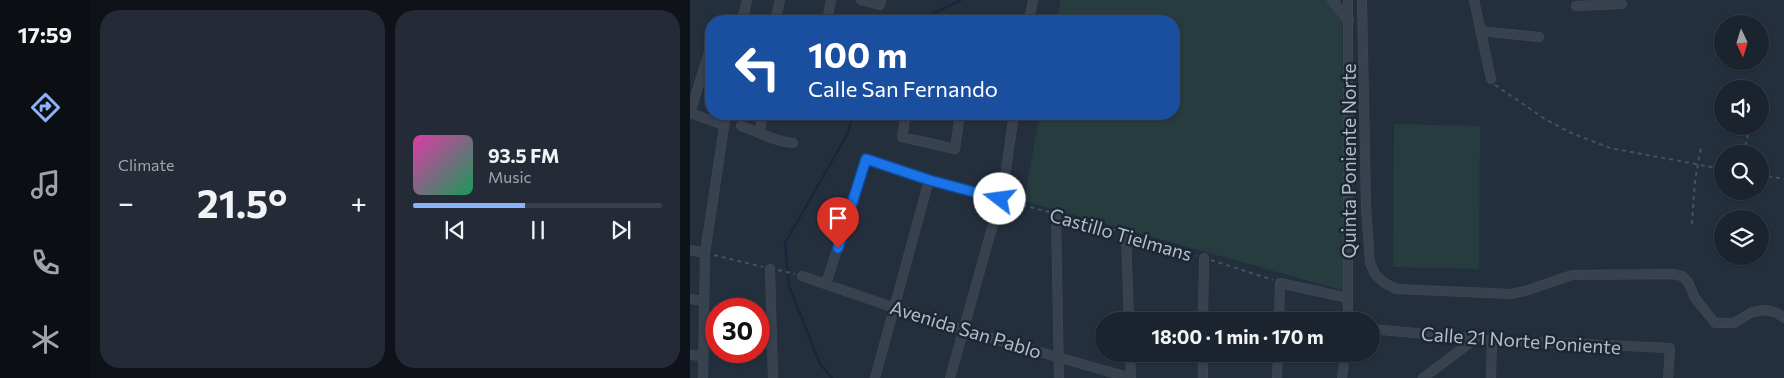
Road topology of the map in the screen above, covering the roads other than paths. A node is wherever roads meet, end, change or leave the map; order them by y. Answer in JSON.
{"nodes":[{"id":1,"x":747,"y":0,"type":"edge"},
{"id":2,"x":780,"y":0,"type":"edge"},
{"id":3,"x":831,"y":0,"type":"edge"},
{"id":4,"x":861,"y":0,"type":"edge"},
{"id":5,"x":1033,"y":0,"type":"edge"},
{"id":6,"x":1332,"y":0,"type":"edge"},
{"id":7,"x":1348,"y":0,"type":"edge"},
{"id":8,"x":1362,"y":0,"type":"edge"},
{"id":9,"x":1474,"y":0,"type":"edge"},
{"id":10,"x":1597,"y":2,"type":"edge"},
{"id":11,"x":880,"y":3,"type":"edge"},
{"id":12,"x":1622,"y":4,"type":"dead end"},
{"id":13,"x":1576,"y":6,"type":"dead end"},
{"id":14,"x":743,"y":15,"type":"edge"},
{"id":15,"x":776,"y":15,"type":"edge"},
{"id":16,"x":828,"y":15,"type":"edge"},
{"id":17,"x":1030,"y":15,"type":"edge"},
{"id":18,"x":1349,"y":21,"type":"junction"},
{"id":19,"x":1480,"y":32,"type":"junction"},
{"id":20,"x":1539,"y":37,"type":"dead end"},
{"id":21,"x":705,"y":65,"type":"edge"},
{"id":22,"x":1491,"y":79,"type":"road end"},
{"id":23,"x":690,"y":113,"type":"edge"},
{"id":24,"x":705,"y":118,"type":"edge"},
{"id":25,"x":710,"y":120,"type":"edge"},
{"id":26,"x":725,"y":120,"type":"edge"},
{"id":27,"x":761,"y":120,"type":"edge"},
{"id":28,"x":905,"y":120,"type":"edge"},
{"id":29,"x":959,"y":120,"type":"edge"},
{"id":30,"x":1013,"y":120,"type":"edge"},
{"id":31,"x":724,"y":125,"type":"junction"},
{"id":32,"x":741,"y":126,"type":"dead end"},
{"id":33,"x":760,"y":132,"type":"junction"},
{"id":34,"x":793,"y":143,"type":"dead end"},
{"id":35,"x":929,"y":180,"type":"junction"},
{"id":36,"x":1004,"y":184,"type":"dead end"},
{"id":37,"x":1056,"y":214,"type":"road end"},
{"id":38,"x":1126,"y":234,"type":"road end"},
{"id":39,"x":690,"y":250,"type":"edge"},
{"id":40,"x":705,"y":253,"type":"junction"},
{"id":41,"x":1204,"y":258,"type":"road end"},
{"id":42,"x":774,"y":270,"type":"road end"},
{"id":43,"x":802,"y":276,"type":"road end"},
{"id":44,"x":826,"y":284,"type":"junction"},
{"id":45,"x":1348,"y":298,"type":"junction"},
{"id":46,"x":690,"y":299,"type":"edge"},
{"id":47,"x":704,"y":301,"type":"junction"},
{"id":48,"x":894,"y":308,"type":"junction"},
{"id":49,"x":1129,"y":312,"type":"edge"},
{"id":50,"x":1204,"y":312,"type":"edge"},
{"id":51,"x":1279,"y":312,"type":"edge"},
{"id":52,"x":1348,"y":312,"type":"edge"},
{"id":53,"x":1784,"y":318,"type":"edge"},
{"id":54,"x":963,"y":330,"type":"junction"},
{"id":55,"x":1380,"y":331,"type":"edge"},
{"id":56,"x":1475,"y":338,"type":"junction"},
{"id":57,"x":1492,"y":340,"type":"junction"},
{"id":58,"x":690,"y":355,"type":"edge"},
{"id":59,"x":703,"y":356,"type":"junction"},
{"id":60,"x":1058,"y":356,"type":"junction"},
{"id":61,"x":1130,"y":362,"type":"edge"},
{"id":62,"x":1203,"y":362,"type":"edge"},
{"id":63,"x":1278,"y":362,"type":"edge"},
{"id":64,"x":1344,"y":362,"type":"edge"},
{"id":65,"x":703,"y":378,"type":"edge"},
{"id":66,"x":773,"y":378,"type":"edge"},
{"id":67,"x":875,"y":378,"type":"edge"},
{"id":68,"x":950,"y":378,"type":"edge"},
{"id":69,"x":1059,"y":378,"type":"edge"},
{"id":70,"x":1131,"y":378,"type":"edge"},
{"id":71,"x":1203,"y":378,"type":"edge"},
{"id":72,"x":1277,"y":378,"type":"edge"},
{"id":73,"x":1342,"y":378,"type":"edge"},
{"id":74,"x":1423,"y":378,"type":"edge"},
{"id":75,"x":1491,"y":378,"type":"edge"},
{"id":76,"x":1668,"y":378,"type":"edge"}],
"edges":[{"from":1,"to":14,"type":"street"},
{"from":2,"to":15,"type":"street"},
{"from":3,"to":16,"type":"street"},
{"from":4,"to":11,"type":"street"},
{"from":5,"to":17,"type":"street"},
{"from":6,"to":18,"type":"street"},
{"from":7,"to":18,"type":"street","name":"Quinta Poniente Norte"},
{"from":8,"to":53,"type":"street"},
{"from":9,"to":19,"type":"street"},
{"from":10,"to":12,"type":"street"},
{"from":10,"to":13,"type":"street"},
{"from":18,"to":45,"type":"street","name":"Quinta Poniente Norte"},
{"from":19,"to":20,"type":"street"},
{"from":19,"to":22,"type":"street"},
{"from":21,"to":23,"type":"street"},
{"from":23,"to":24,"type":"street"},
{"from":25,"to":31,"type":"street"},
{"from":26,"to":31,"type":"street"},
{"from":27,"to":33,"type":"street"},
{"from":28,"to":29,"type":"street"},
{"from":30,"to":36,"type":"street"},
{"from":31,"to":40,"type":"street"},
{"from":32,"to":33,"type":"street"},
{"from":33,"to":34,"type":"street"},
{"from":35,"to":44,"type":"street"},
{"from":35,"to":48,"type":"street"},
{"from":35,"to":54,"type":"street"},
{"from":37,"to":60,"type":"street"},
{"from":38,"to":49,"type":"street"},
{"from":39,"to":40,"type":"street"},
{"from":40,"to":47,"type":"street"},
{"from":41,"to":50,"type":"street"},
{"from":42,"to":66,"type":"street"},
{"from":43,"to":44,"type":"street","name":"Avenida San Pablo"},
{"from":44,"to":48,"type":"street","name":"Avenida San Pablo"},
{"from":45,"to":51,"type":"street"},
{"from":45,"to":52,"type":"street","name":"Quinta Poniente Norte"},
{"from":46,"to":47,"type":"street"},
{"from":47,"to":59,"type":"street"},
{"from":48,"to":54,"type":"street","name":"Avenida San Pablo"},
{"from":48,"to":67,"type":"street"},
{"from":54,"to":60,"type":"street","name":"Avenida San Pablo"},
{"from":54,"to":68,"type":"street"},
{"from":55,"to":56,"type":"street","name":"Calle 21 Norte Poniente"},
{"from":56,"to":57,"type":"street","name":"Calle 21 Norte Poniente"},
{"from":56,"to":74,"type":"street"},
{"from":57,"to":75,"type":"street"},
{"from":57,"to":76,"type":"street","name":"Calle 21 Norte Poniente"},
{"from":58,"to":59,"type":"street"},
{"from":59,"to":65,"type":"street"},
{"from":60,"to":69,"type":"street"},
{"from":60,"to":70,"type":"street","name":"Avenida San Pablo"},
{"from":61,"to":70,"type":"street"},
{"from":62,"to":71,"type":"street"},
{"from":63,"to":72,"type":"street"},
{"from":64,"to":73,"type":"street"}]}
